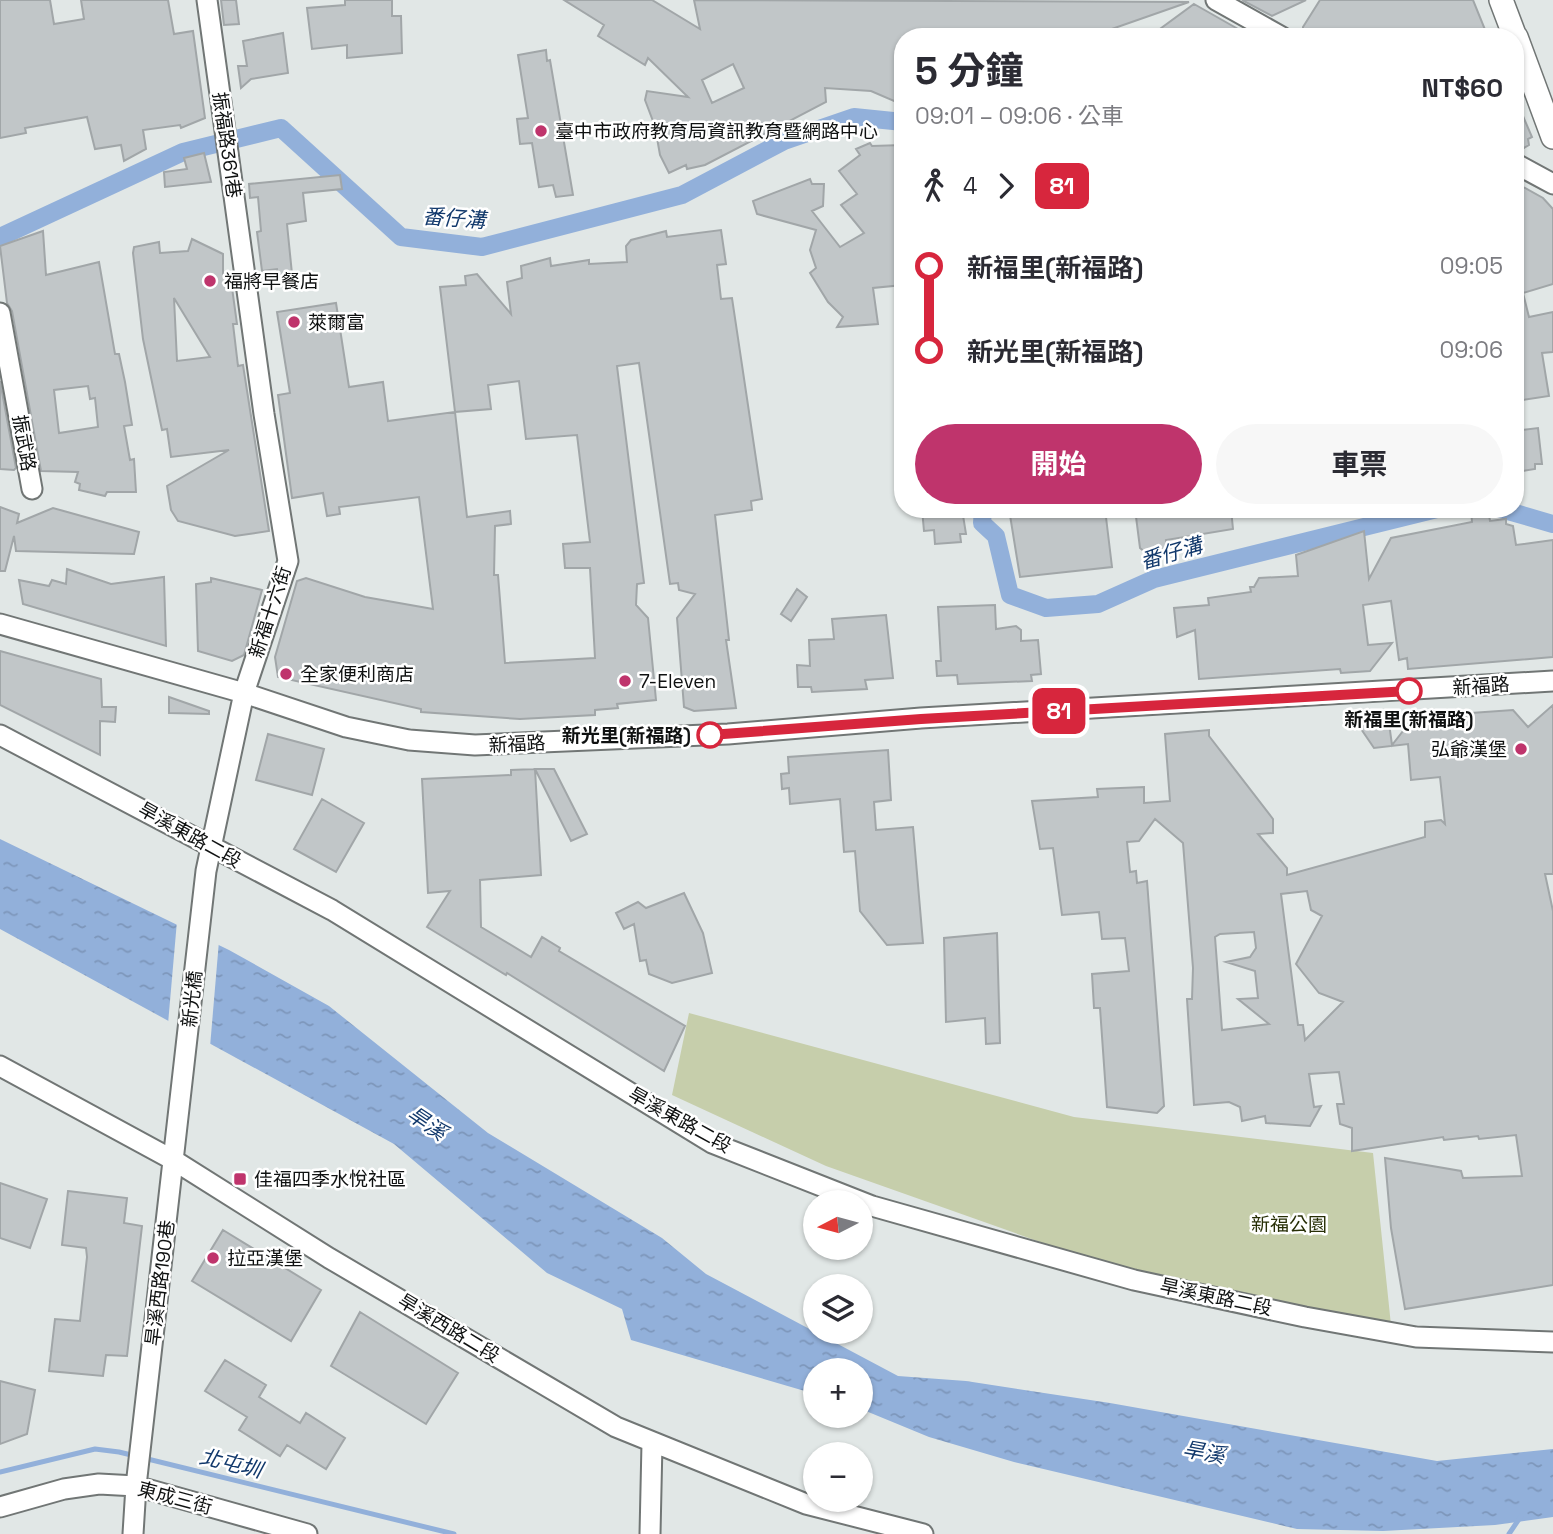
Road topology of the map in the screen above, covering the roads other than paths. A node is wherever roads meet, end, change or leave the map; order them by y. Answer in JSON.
{"nodes":[{"id":1,"x":206,"y":0,"type":"edge"},
{"id":2,"x":1216,"y":0,"type":"edge"},
{"id":3,"x":1501,"y":0,"type":"edge"},
{"id":4,"x":1266,"y":28,"type":"edge"},
{"id":5,"x":1512,"y":28,"type":"edge"},
{"id":6,"x":1524,"y":59,"type":"edge"},
{"id":7,"x":1553,"y":137,"type":"edge"},
{"id":8,"x":1524,"y":168,"type":"edge"},
{"id":9,"x":1553,"y":184,"type":"edge"},
{"id":10,"x":247,"y":289,"type":"joint"},
{"id":11,"x":0,"y":313,"type":"edge"},
{"id":12,"x":32,"y":489,"type":"dead end"},
{"id":13,"x":0,"y":624,"type":"edge"},
{"id":14,"x":1553,"y":681,"type":"edge"},
{"id":15,"x":244,"y":693,"type":"junction"},
{"id":16,"x":0,"y":735,"type":"edge"},
{"id":17,"x":212,"y":848,"type":"junction"},
{"id":18,"x":0,"y":1066,"type":"edge"},
{"id":19,"x":177,"y":1126,"type":"joint"},
{"id":20,"x":175,"y":1161,"type":"junction"},
{"id":21,"x":1553,"y":1342,"type":"edge"},
{"id":22,"x":652,"y":1443,"type":"junction"},
{"id":23,"x":136,"y":1482,"type":"junction"},
{"id":24,"x":0,"y":1507,"type":"edge"},
{"id":25,"x":133,"y":1534,"type":"edge"},
{"id":26,"x":307,"y":1534,"type":"edge"},
{"id":27,"x":650,"y":1534,"type":"edge"},
{"id":28,"x":923,"y":1534,"type":"edge"}],
"edges":[{"from":1,"to":10,"type":"street","name":"振福路361巷"},
{"from":2,"to":4,"type":"street"},
{"from":3,"to":5,"type":"street"},
{"from":6,"to":7,"type":"street"},
{"from":8,"to":9,"type":"street"},
{"from":10,"to":15,"type":"street","name":"新福十六街"},
{"from":11,"to":12,"type":"street","name":"振武路"},
{"from":13,"to":15,"type":"street","name":"新福路"},
{"from":14,"to":15,"type":"street","name":"新福路"},
{"from":15,"to":17,"type":"street","name":"新福十六街"},
{"from":16,"to":17,"type":"street","name":"旱溪東路二段"},
{"from":17,"to":19,"type":"street","name":"新光橋"},
{"from":17,"to":21,"type":"street","name":"旱溪東路二段"},
{"from":18,"to":20,"type":"street","name":"旱溪西路二段"},
{"from":19,"to":20,"type":"street","name":"旱溪西路190巷"},
{"from":20,"to":22,"type":"street","name":"旱溪西路二段"},
{"from":20,"to":23,"type":"street","name":"旱溪西路190巷"},
{"from":22,"to":27,"type":"street"},
{"from":22,"to":28,"type":"street","name":"旱溪西路二段"},
{"from":23,"to":24,"type":"street","name":"東成三街"},
{"from":23,"to":25,"type":"street","name":"旱溪西路190巷"},
{"from":23,"to":26,"type":"street","name":"東成三街"}]}
